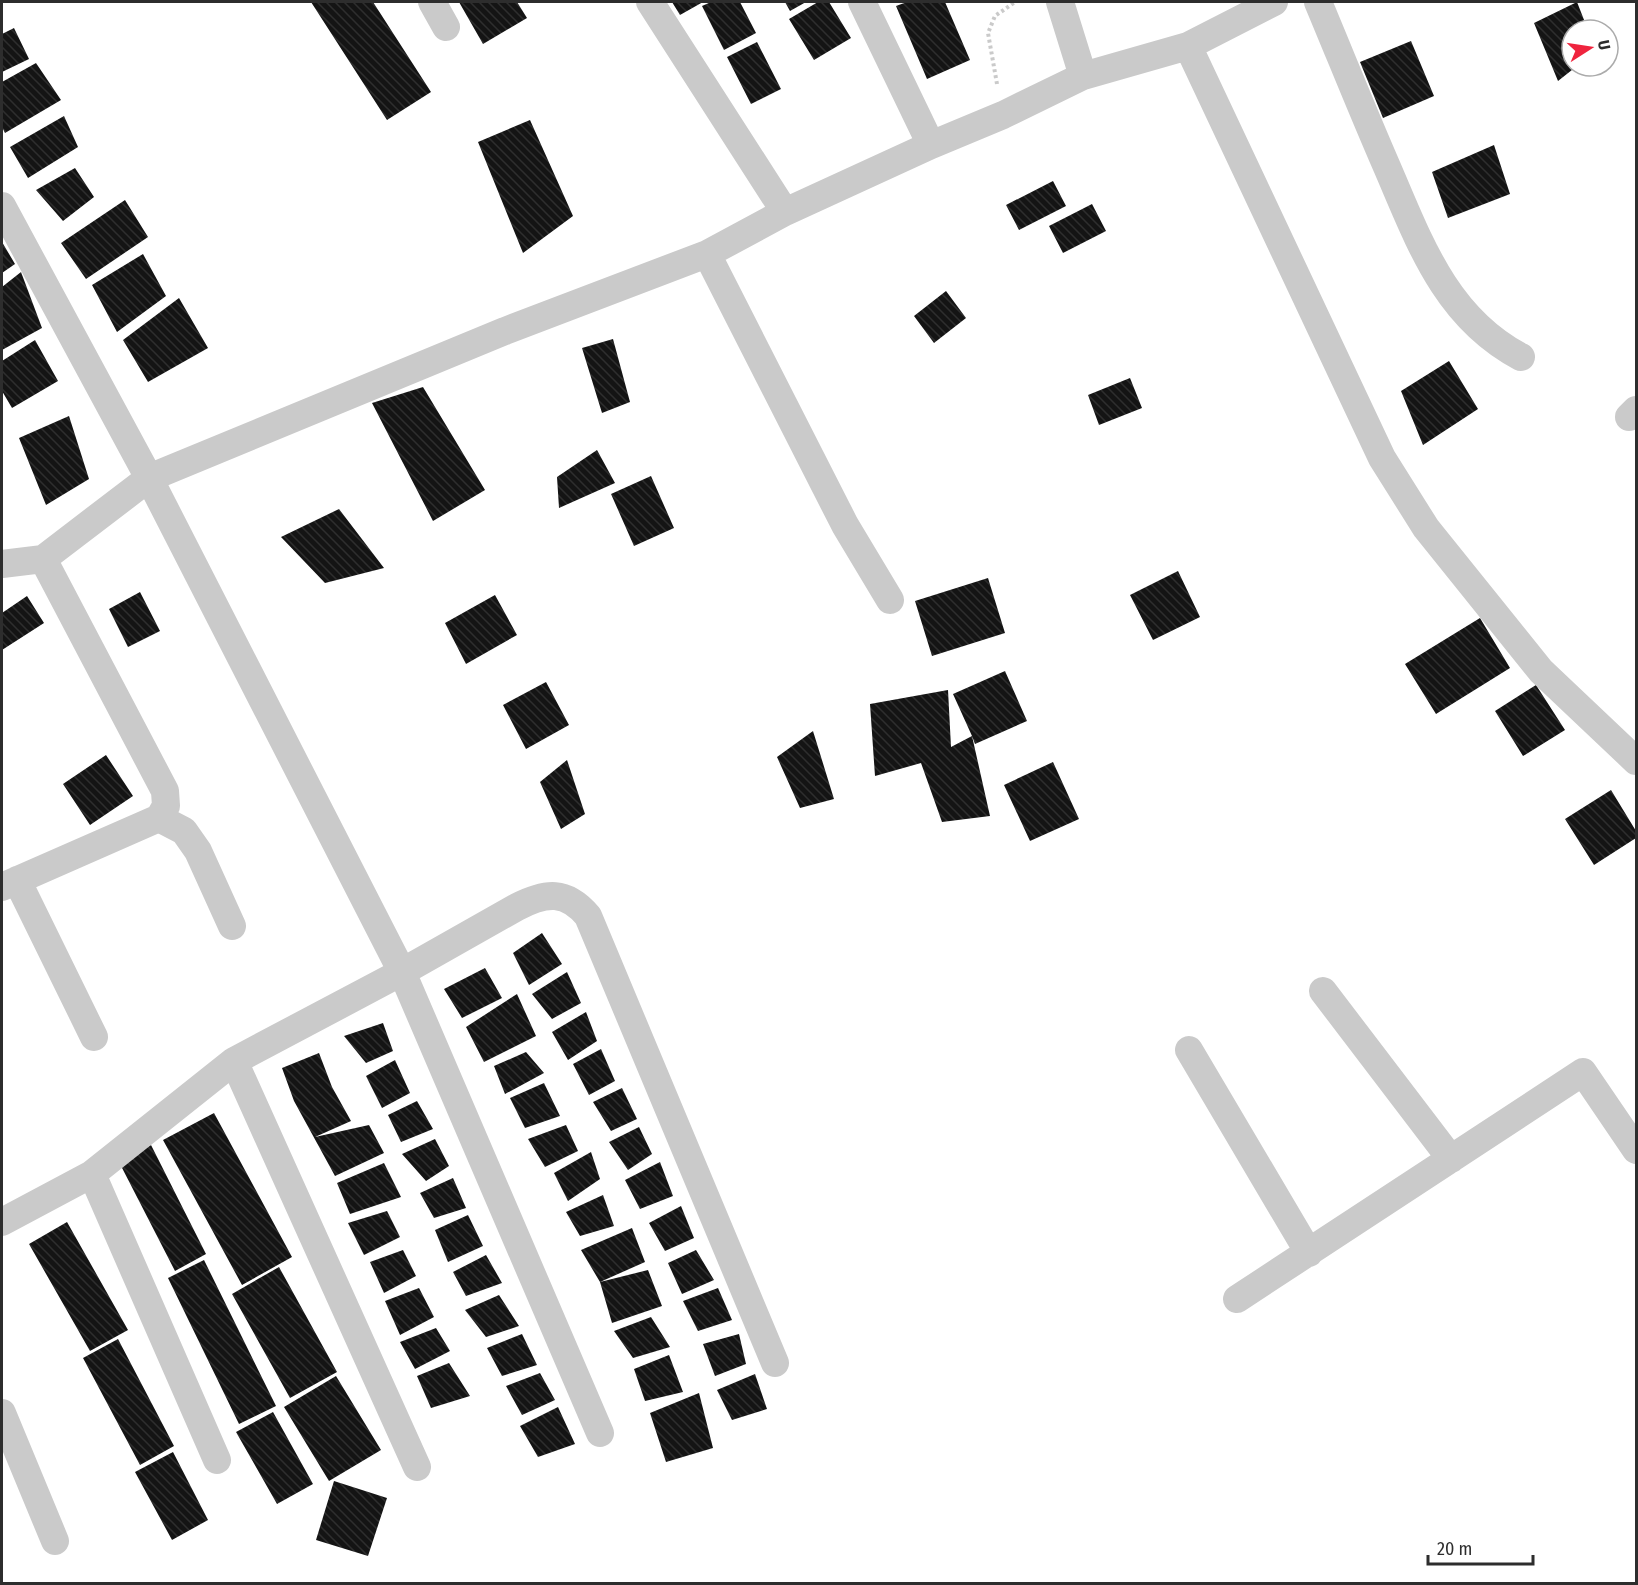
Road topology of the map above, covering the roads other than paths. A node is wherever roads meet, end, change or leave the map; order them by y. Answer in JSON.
{"nodes":[{"id":1,"x":432,"y":2,"type":"edge"},
{"id":2,"x":650,"y":2,"type":"edge"},
{"id":3,"x":862,"y":2,"type":"edge"},
{"id":4,"x":1060,"y":2,"type":"edge"},
{"id":5,"x":1274,"y":2,"type":"edge"},
{"id":6,"x":1318,"y":2,"type":"edge"},
{"id":7,"x":446,"y":27,"type":"dead end"},
{"id":8,"x":1188,"y":46,"type":"junction"},
{"id":9,"x":1083,"y":76,"type":"junction"},
{"id":10,"x":931,"y":145,"type":"junction"},
{"id":11,"x":2,"y":206,"type":"edge"},
{"id":12,"x":785,"y":212,"type":"junction"},
{"id":13,"x":707,"y":254,"type":"junction"},
{"id":14,"x":1521,"y":357,"type":"dead end"},
{"id":15,"x":148,"y":478,"type":"junction"},
{"id":16,"x":43,"y":559,"type":"junction"},
{"id":17,"x":2,"y":564,"type":"edge"},
{"id":18,"x":890,"y":600,"type":"dead end"},
{"id":19,"x":1636,"y":760,"type":"edge"},
{"id":20,"x":159,"y":818,"type":"junction"},
{"id":21,"x":6,"y":884,"type":"edge"},
{"id":22,"x":232,"y":926,"type":"dead end"},
{"id":23,"x":402,"y":972,"type":"junction"},
{"id":24,"x":1323,"y":992,"type":"dead end"},
{"id":25,"x":94,"y":1037,"type":"dead end"},
{"id":26,"x":1189,"y":1050,"type":"dead end"},
{"id":27,"x":234,"y":1061,"type":"junction"},
{"id":28,"x":1636,"y":1150,"type":"edge"},
{"id":29,"x":1451,"y":1159,"type":"junction"},
{"id":30,"x":92,"y":1174,"type":"junction"},
{"id":31,"x":2,"y":1222,"type":"edge"},
{"id":32,"x":1309,"y":1253,"type":"junction"},
{"id":33,"x":1237,"y":1299,"type":"dead end"},
{"id":34,"x":775,"y":1363,"type":"dead end"},
{"id":35,"x":2,"y":1413,"type":"edge"},
{"id":36,"x":600,"y":1433,"type":"dead end"},
{"id":37,"x":217,"y":1460,"type":"dead end"},
{"id":38,"x":417,"y":1467,"type":"dead end"},
{"id":39,"x":55,"y":1541,"type":"dead end"}],
"edges":[{"from":1,"to":7,"type":"street"},
{"from":2,"to":12,"type":"street"},
{"from":3,"to":10,"type":"street"},
{"from":4,"to":9,"type":"street"},
{"from":5,"to":8,"type":"street"},
{"from":6,"to":14,"type":"street"},
{"from":8,"to":9,"type":"street"},
{"from":8,"to":19,"type":"street"},
{"from":9,"to":10,"type":"street"},
{"from":10,"to":12,"type":"street"},
{"from":11,"to":15,"type":"street"},
{"from":12,"to":13,"type":"street"},
{"from":13,"to":15,"type":"street"},
{"from":13,"to":18,"type":"street"},
{"from":15,"to":16,"type":"street"},
{"from":15,"to":23,"type":"street"},
{"from":16,"to":17,"type":"street"},
{"from":16,"to":20,"type":"street"},
{"from":20,"to":21,"type":"street"},
{"from":20,"to":22,"type":"street"},
{"from":21,"to":25,"type":"street"},
{"from":23,"to":27,"type":"street"},
{"from":23,"to":34,"type":"street"},
{"from":23,"to":36,"type":"street"},
{"from":24,"to":29,"type":"street"},
{"from":26,"to":32,"type":"street"},
{"from":27,"to":30,"type":"street"},
{"from":27,"to":38,"type":"street"},
{"from":28,"to":29,"type":"street"},
{"from":29,"to":32,"type":"street"},
{"from":30,"to":31,"type":"street"},
{"from":30,"to":37,"type":"street"},
{"from":32,"to":33,"type":"street"},
{"from":35,"to":39,"type":"street"}]}
